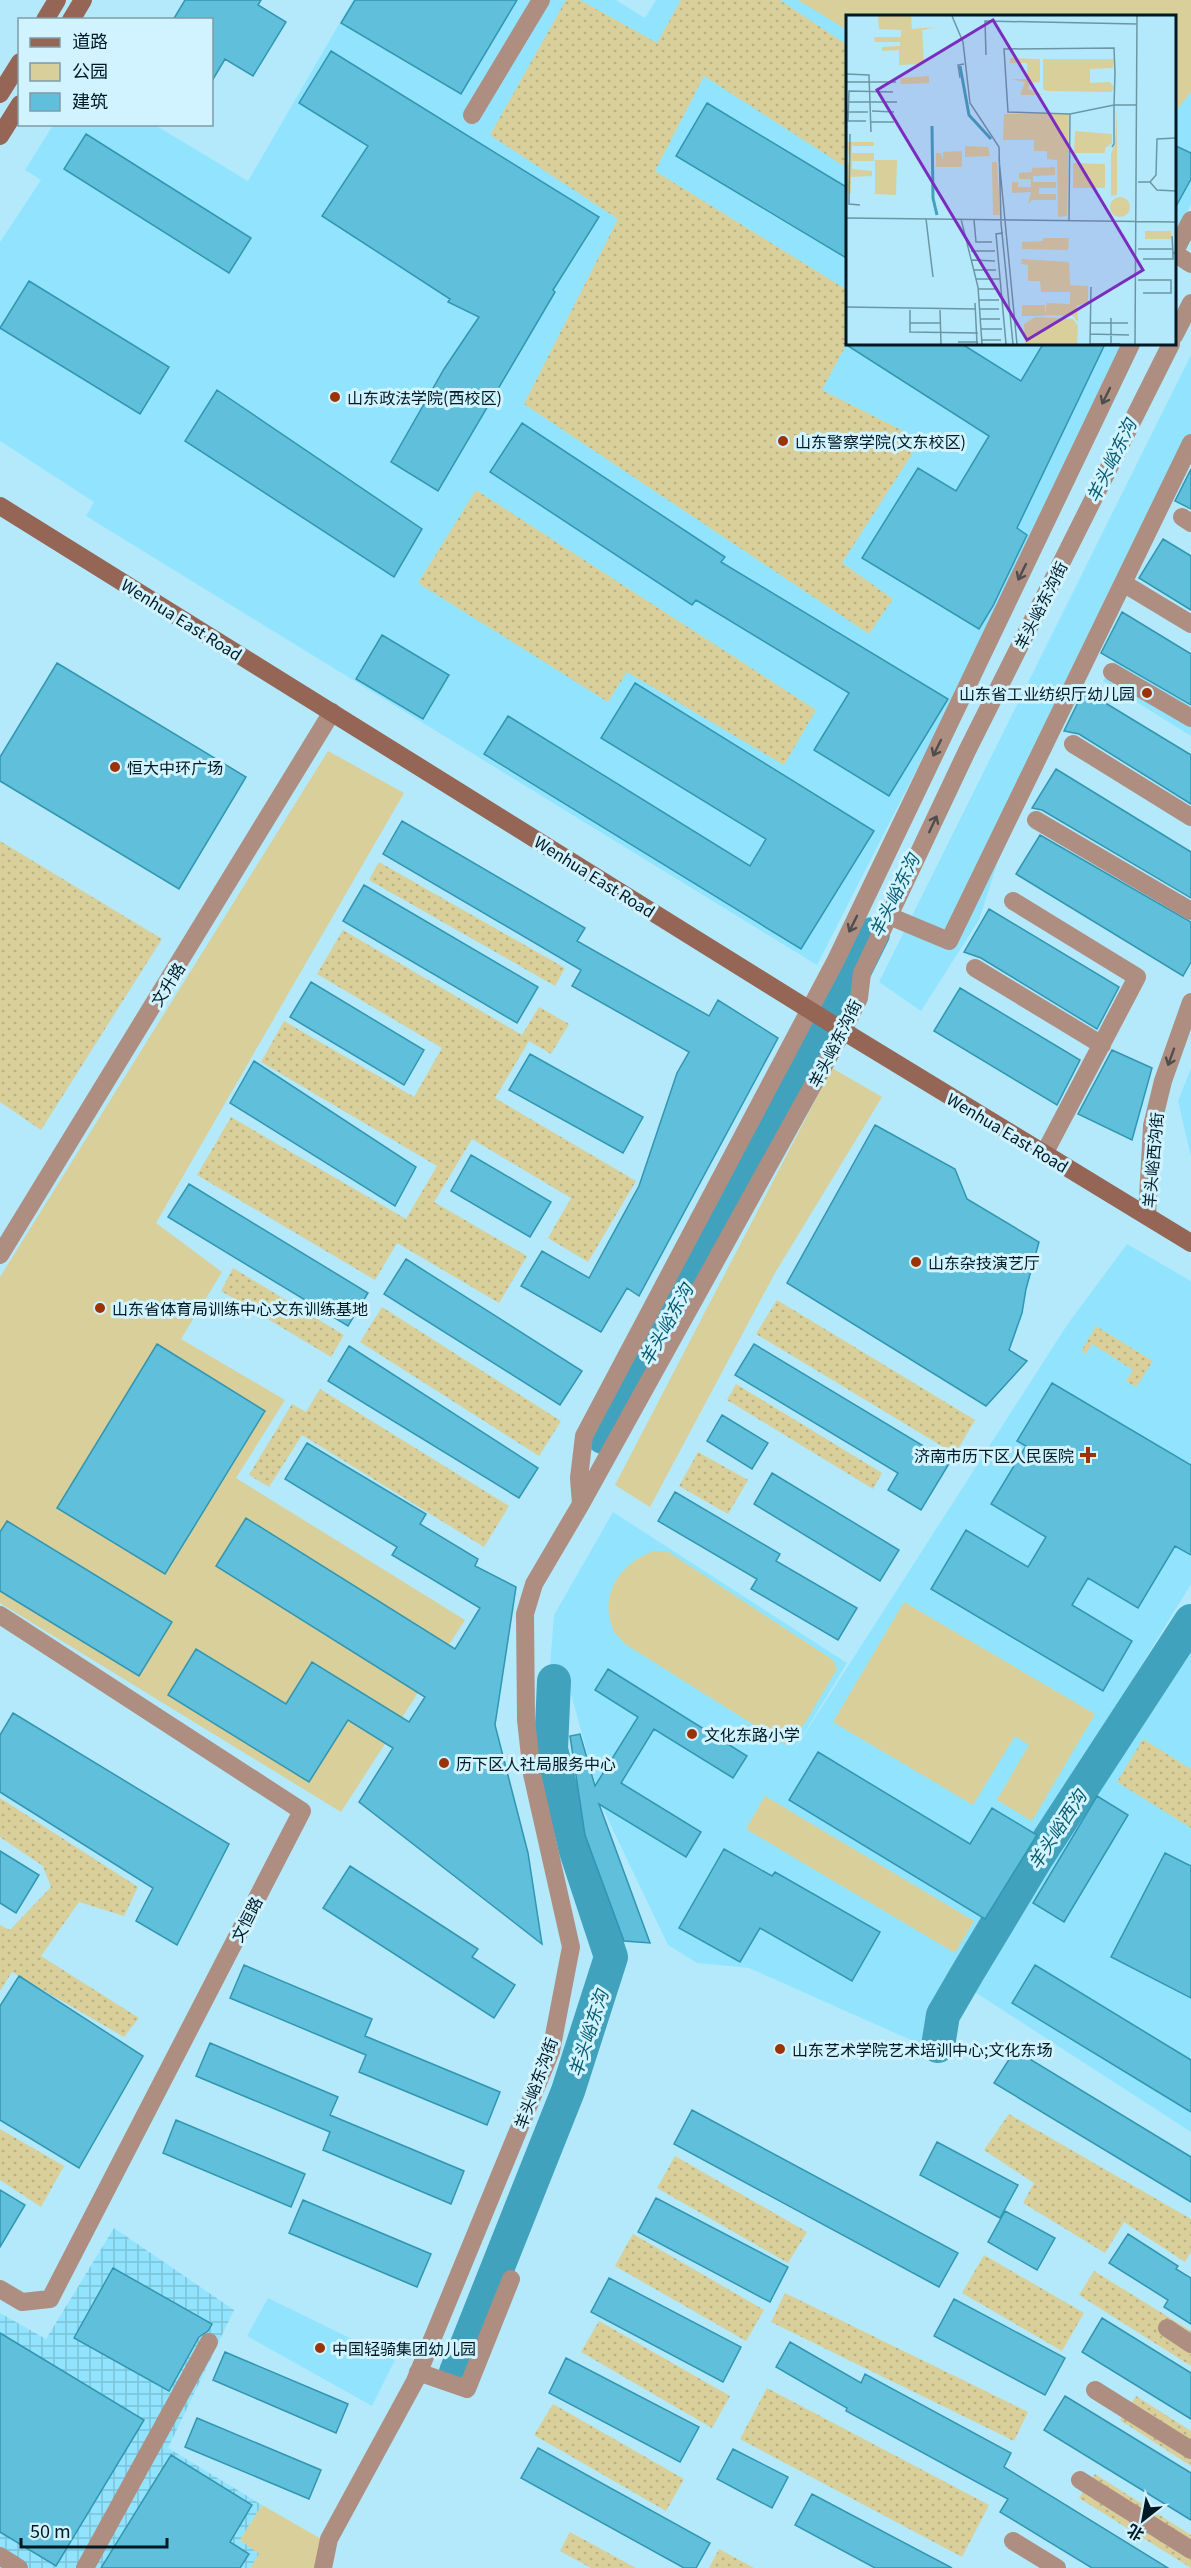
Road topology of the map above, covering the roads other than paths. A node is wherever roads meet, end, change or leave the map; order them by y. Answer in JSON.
{"nodes":[{"id":1,"x":57,"y":0,"type":"edge"},
{"id":2,"x":83,"y":0,"type":"edge"},
{"id":3,"x":541,"y":0,"type":"edge"},
{"id":4,"x":46,"y":18,"type":"edge"},
{"id":5,"x":72,"y":18,"type":"edge"},
{"id":6,"x":18,"y":65,"type":"edge"},
{"id":7,"x":0,"y":94,"type":"edge"},
{"id":8,"x":18,"y":107,"type":"edge"},
{"id":9,"x":471,"y":115,"type":"dead end"},
{"id":10,"x":0,"y":136,"type":"edge"},
{"id":11,"x":1191,"y":220,"type":"edge"},
{"id":12,"x":1176,"y":249,"type":"edge"},
{"id":13,"x":1176,"y":254,"type":"edge"},
{"id":14,"x":1191,"y":264,"type":"edge"},
{"id":15,"x":1191,"y":303,"type":"edge"},
{"id":16,"x":1176,"y":332,"type":"edge"},
{"id":17,"x":1131,"y":345,"type":"edge"},
{"id":18,"x":1171,"y":345,"type":"edge"},
{"id":19,"x":1191,"y":443,"type":"edge"},
{"id":20,"x":0,"y":506,"type":"edge"},
{"id":21,"x":1123,"y":583,"type":"junction"},
{"id":22,"x":1191,"y":624,"type":"edge"},
{"id":23,"x":1112,"y":672,"type":"dead end"},
{"id":24,"x":332,"y":712,"type":"junction"},
{"id":25,"x":1191,"y":718,"type":"edge"},
{"id":26,"x":1073,"y":744,"type":"dead end"},
{"id":27,"x":1191,"y":816,"type":"edge"},
{"id":28,"x":1036,"y":820,"type":"dead end"},
{"id":29,"x":1012,"y":901,"type":"dead end"},
{"id":30,"x":1191,"y":911,"type":"edge"},
{"id":31,"x":889,"y":916,"type":"junction"},
{"id":32,"x":975,"y":969,"type":"dead end"},
{"id":33,"x":1191,"y":1002,"type":"edge"},
{"id":34,"x":810,"y":1010,"type":"junction"},
{"id":35,"x":843,"y":1030,"type":"junction"},
{"id":36,"x":1102,"y":1045,"type":"junction"},
{"id":37,"x":1044,"y":1154,"type":"junction"},
{"id":38,"x":1147,"y":1216,"type":"junction"},
{"id":39,"x":1191,"y":1243,"type":"edge"},
{"id":40,"x":0,"y":1255,"type":"edge"},
{"id":41,"x":581,"y":1504,"type":"junction"},
{"id":42,"x":0,"y":1615,"type":"edge"},
{"id":43,"x":511,"y":2279,"type":"dead end"},
{"id":44,"x":0,"y":2289,"type":"edge"},
{"id":45,"x":1167,"y":2328,"type":"dead end"},
{"id":46,"x":209,"y":2342,"type":"dead end"},
{"id":47,"x":1191,"y":2344,"type":"edge"},
{"id":48,"x":418,"y":2372,"type":"junction"},
{"id":49,"x":1095,"y":2390,"type":"dead end"},
{"id":50,"x":1191,"y":2450,"type":"edge"},
{"id":51,"x":1080,"y":2480,"type":"dead end"},
{"id":52,"x":1013,"y":2541,"type":"dead end"},
{"id":53,"x":1191,"y":2550,"type":"edge"},
{"id":54,"x":0,"y":2556,"type":"edge"},
{"id":55,"x":19,"y":2568,"type":"edge"},
{"id":56,"x":85,"y":2568,"type":"edge"},
{"id":57,"x":323,"y":2568,"type":"edge"},
{"id":58,"x":1058,"y":2568,"type":"edge"}],
"edges":[{"from":1,"to":4,"type":"main road"},
{"from":2,"to":5,"type":"main road"},
{"from":3,"to":9,"type":"street"},
{"from":6,"to":7,"type":"main road"},
{"from":8,"to":10,"type":"main road"},
{"from":11,"to":12,"type":"street"},
{"from":13,"to":14,"type":"street"},
{"from":15,"to":16,"type":"street"},
{"from":17,"to":34,"type":"street","name":"羊头峪东沟街","one_way":true},
{"from":31,"to":18,"type":"street","name":"羊头峪东沟街","one_way":true},
{"from":19,"to":21,"type":"street"},
{"from":20,"to":24,"type":"main road","name":"Wenhua East Road"},
{"from":21,"to":22,"type":"street"},
{"from":21,"to":31,"type":"street"},
{"from":23,"to":25,"type":"street"},
{"from":24,"to":34,"type":"main road","name":"Wenhua East Road"},
{"from":24,"to":40,"type":"street","name":"文升路"},
{"from":26,"to":27,"type":"street"},
{"from":28,"to":30,"type":"street"},
{"from":29,"to":36,"type":"street"},
{"from":31,"to":35,"type":"street","name":"羊头峪东沟街"},
{"from":32,"to":36,"type":"street"},
{"from":33,"to":38,"type":"street","name":"羊头峪西沟街","one_way":true},
{"from":34,"to":35,"type":"main road","name":"Wenhua East Road"},
{"from":34,"to":41,"type":"street","name":"羊头峪东沟街"},
{"from":35,"to":37,"type":"main road","name":"Wenhua East Road"},
{"from":35,"to":41,"type":"street","name":"羊头峪东沟街"},
{"from":36,"to":37,"type":"street"},
{"from":37,"to":38,"type":"main road","name":"Wenhua East Road"},
{"from":38,"to":39,"type":"main road","name":"Wenhua East Road"},
{"from":41,"to":48,"type":"street","name":"羊头峪东沟街"},
{"from":42,"to":44,"type":"street","name":"文恒路"},
{"from":43,"to":48,"type":"street"},
{"from":45,"to":47,"type":"street"},
{"from":46,"to":56,"type":"street"},
{"from":48,"to":57,"type":"street","name":"羊头峪东沟街"},
{"from":49,"to":50,"type":"street"},
{"from":51,"to":53,"type":"street"},
{"from":52,"to":58,"type":"street"},
{"from":54,"to":55,"type":"street"}]}
